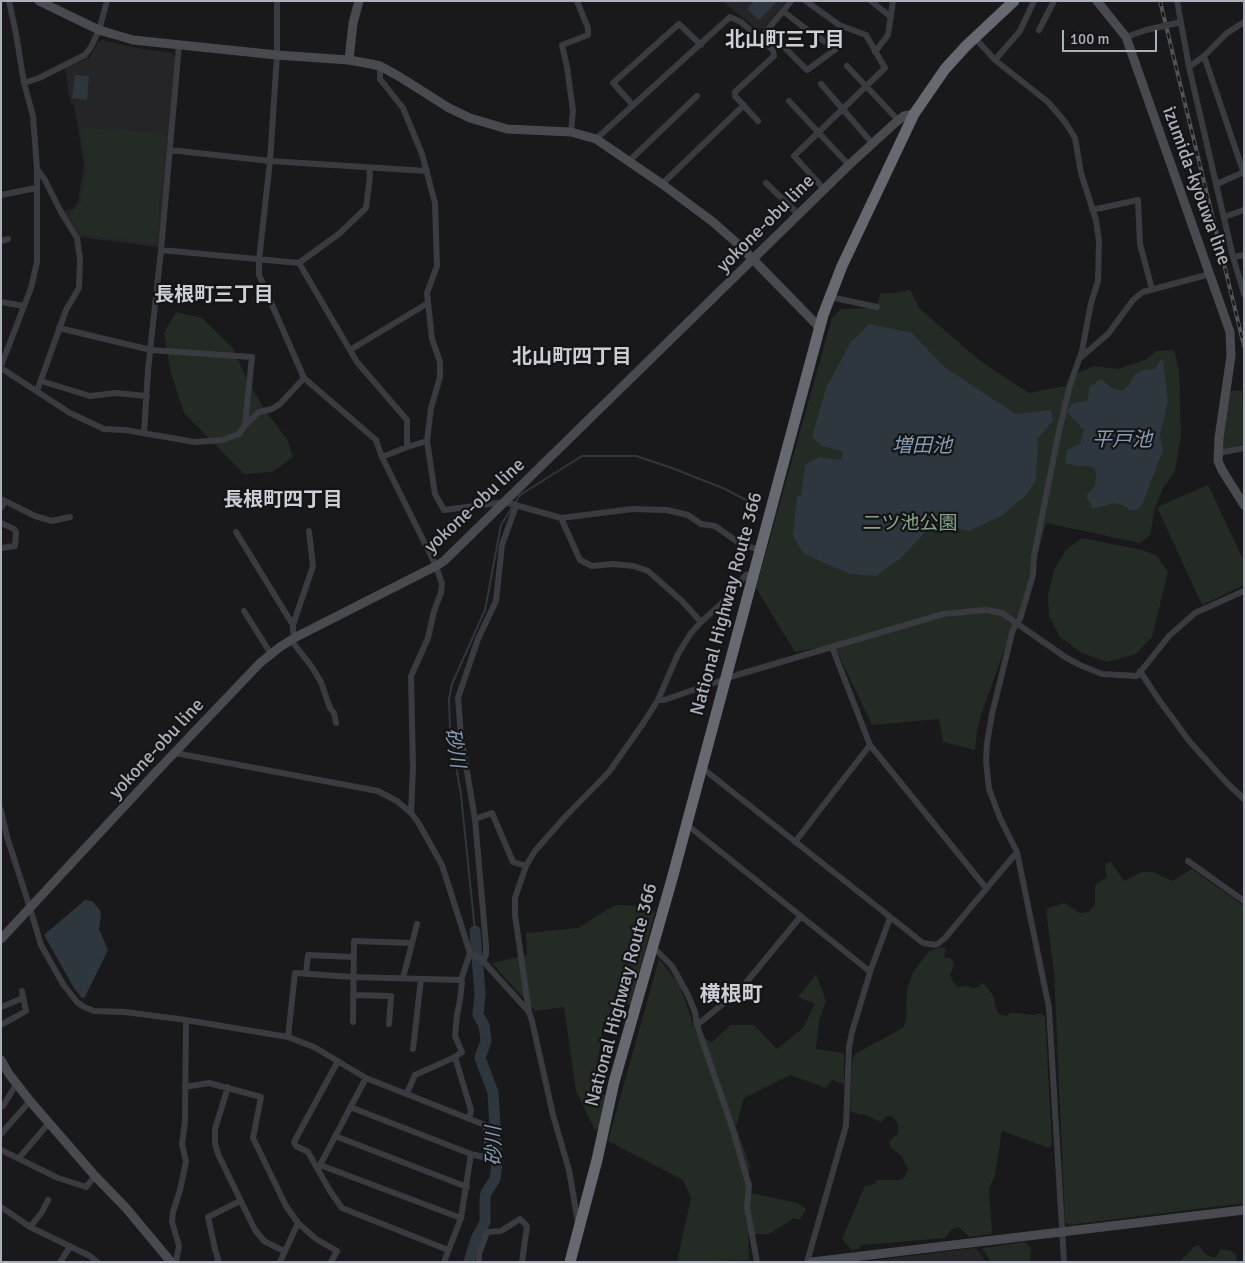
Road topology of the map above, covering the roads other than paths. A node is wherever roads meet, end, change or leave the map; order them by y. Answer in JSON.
{"nodes":[{"id":1,"x":9,"y":1,"type":"edge"},
{"id":2,"x":39,"y":1,"type":"edge"},
{"id":3,"x":107,"y":1,"type":"edge"},
{"id":4,"x":277,"y":1,"type":"edge"},
{"id":5,"x":359,"y":1,"type":"edge"},
{"id":6,"x":577,"y":1,"type":"edge"},
{"id":7,"x":791,"y":1,"type":"edge"},
{"id":8,"x":806,"y":1,"type":"edge"},
{"id":9,"x":871,"y":1,"type":"edge"},
{"id":10,"x":893,"y":1,"type":"edge"},
{"id":11,"x":1014,"y":1,"type":"edge"},
{"id":12,"x":1034,"y":1,"type":"edge"},
{"id":13,"x":1054,"y":1,"type":"edge"},
{"id":14,"x":1097,"y":1,"type":"edge"},
{"id":15,"x":1177,"y":1,"type":"edge"},
{"id":16,"x":783,"y":11,"type":"junction"},
{"id":17,"x":891,"y":17,"type":"junction"},
{"id":18,"x":1179,"y":22,"type":"junction"},
{"id":19,"x":1244,"y":22,"type":"edge"},
{"id":20,"x":805,"y":28,"type":"junction"},
{"id":21,"x":99,"y":30,"type":"junction"},
{"id":22,"x":1039,"y":30,"type":"dead end"},
{"id":23,"x":976,"y":38,"type":"junction"},
{"id":24,"x":1126,"y":38,"type":"junction"},
{"id":25,"x":760,"y":39,"type":"junction"},
{"id":26,"x":179,"y":45,"type":"junction"},
{"id":27,"x":701,"y":45,"type":"junction"},
{"id":28,"x":875,"y":52,"type":"junction"},
{"id":29,"x":277,"y":55,"type":"junction"},
{"id":30,"x":1204,"y":56,"type":"junction"},
{"id":31,"x":349,"y":60,"type":"junction"},
{"id":32,"x":995,"y":60,"type":"junction"},
{"id":33,"x":380,"y":66,"type":"junction"},
{"id":34,"x":847,"y":66,"type":"dead end"},
{"id":35,"x":1190,"y":67,"type":"junction"},
{"id":36,"x":24,"y":83,"type":"junction"},
{"id":37,"x":821,"y":84,"type":"dead end"},
{"id":38,"x":865,"y":86,"type":"junction"},
{"id":39,"x":697,"y":96,"type":"dead end"},
{"id":40,"x":789,"y":101,"type":"dead end"},
{"id":41,"x":633,"y":105,"type":"junction"},
{"id":42,"x":744,"y":105,"type":"junction"},
{"id":43,"x":843,"y":108,"type":"junction"},
{"id":44,"x":914,"y":114,"type":"junction"},
{"id":45,"x":898,"y":120,"type":"junction"},
{"id":46,"x":758,"y":121,"type":"dead end"},
{"id":47,"x":819,"y":131,"type":"junction"},
{"id":48,"x":571,"y":132,"type":"junction"},
{"id":49,"x":596,"y":139,"type":"junction"},
{"id":50,"x":872,"y":143,"type":"junction"},
{"id":51,"x":170,"y":150,"type":"junction"},
{"id":52,"x":270,"y":161,"type":"junction"},
{"id":53,"x":629,"y":161,"type":"junction"},
{"id":54,"x":849,"y":165,"type":"junction"},
{"id":55,"x":370,"y":168,"type":"junction"},
{"id":56,"x":37,"y":169,"type":"junction"},
{"id":57,"x":427,"y":171,"type":"junction"},
{"id":58,"x":1244,"y":173,"type":"edge"},
{"id":59,"x":766,"y":183,"type":"dead end"},
{"id":60,"x":662,"y":184,"type":"junction"},
{"id":61,"x":1217,"y":184,"type":"junction"},
{"id":62,"x":36,"y":188,"type":"junction"},
{"id":63,"x":824,"y":189,"type":"junction"},
{"id":64,"x":1,"y":195,"type":"edge"},
{"id":65,"x":1092,"y":210,"type":"junction"},
{"id":66,"x":1244,"y":210,"type":"edge"},
{"id":67,"x":798,"y":215,"type":"junction"},
{"id":68,"x":1224,"y":217,"type":"junction"},
{"id":69,"x":162,"y":250,"type":"junction"},
{"id":70,"x":1244,"y":255,"type":"edge"},
{"id":71,"x":1234,"y":257,"type":"junction"},
{"id":72,"x":259,"y":260,"type":"junction"},
{"id":73,"x":753,"y":260,"type":"junction"},
{"id":74,"x":299,"y":264,"type":"junction"},
{"id":75,"x":1210,"y":274,"type":"junction"},
{"id":76,"x":1152,"y":289,"type":"junction"},
{"id":77,"x":1244,"y":294,"type":"edge"},
{"id":78,"x":830,"y":297,"type":"junction"},
{"id":79,"x":1,"y":302,"type":"edge"},
{"id":80,"x":428,"y":303,"type":"junction"},
{"id":81,"x":24,"y":306,"type":"junction"},
{"id":82,"x":877,"y":307,"type":"dead end"},
{"id":83,"x":59,"y":328,"type":"junction"},
{"id":84,"x":820,"y":328,"type":"junction"},
{"id":85,"x":151,"y":350,"type":"junction"},
{"id":86,"x":350,"y":350,"type":"junction"},
{"id":87,"x":1078,"y":360,"type":"junction"},
{"id":88,"x":1,"y":367,"type":"edge"},
{"id":89,"x":304,"y":378,"type":"junction"},
{"id":90,"x":41,"y":381,"type":"junction"},
{"id":91,"x":38,"y":391,"type":"junction"},
{"id":92,"x":147,"y":396,"type":"junction"},
{"id":93,"x":245,"y":425,"type":"junction"},
{"id":94,"x":144,"y":433,"type":"junction"},
{"id":95,"x":427,"y":441,"type":"junction"},
{"id":96,"x":407,"y":447,"type":"junction"},
{"id":97,"x":1244,"y":448,"type":"edge"},
{"id":98,"x":1218,"y":453,"type":"junction"},
{"id":99,"x":382,"y":457,"type":"junction"},
{"id":100,"x":3,"y":500,"type":"edge"},
{"id":101,"x":505,"y":502,"type":"junction"},
{"id":102,"x":1244,"y":505,"type":"edge"},
{"id":103,"x":516,"y":506,"type":"junction"},
{"id":104,"x":1,"y":508,"type":"edge"},
{"id":105,"x":70,"y":517,"type":"dead end"},
{"id":106,"x":561,"y":518,"type":"junction"},
{"id":107,"x":1,"y":523,"type":"edge"},
{"id":108,"x":309,"y":531,"type":"dead end"},
{"id":109,"x":236,"y":532,"type":"dead end"},
{"id":110,"x":1,"y":548,"type":"edge"},
{"id":111,"x":759,"y":552,"type":"junction"},
{"id":112,"x":436,"y":566,"type":"junction"},
{"id":113,"x":753,"y":573,"type":"junction"},
{"id":114,"x":1244,"y":591,"type":"edge"},
{"id":115,"x":244,"y":611,"type":"dead end"},
{"id":116,"x":701,"y":622,"type":"junction"},
{"id":117,"x":1016,"y":623,"type":"junction"},
{"id":118,"x":293,"y":625,"type":"junction"},
{"id":119,"x":294,"y":639,"type":"junction"},
{"id":120,"x":832,"y":647,"type":"junction"},
{"id":121,"x":271,"y":654,"type":"junction"},
{"id":122,"x":1140,"y":671,"type":"junction"},
{"id":123,"x":724,"y":680,"type":"junction"},
{"id":124,"x":658,"y":700,"type":"junction"},
{"id":125,"x":336,"y":723,"type":"dead end"},
{"id":126,"x":870,"y":745,"type":"junction"},
{"id":127,"x":175,"y":753,"type":"junction"},
{"id":128,"x":701,"y":767,"type":"junction"},
{"id":129,"x":1244,"y":799,"type":"edge"},
{"id":130,"x":1,"y":810,"type":"edge"},
{"id":131,"x":411,"y":813,"type":"junction"},
{"id":132,"x":475,"y":819,"type":"junction"},
{"id":133,"x":686,"y":824,"type":"junction"},
{"id":134,"x":794,"y":842,"type":"junction"},
{"id":135,"x":1017,"y":852,"type":"junction"},
{"id":136,"x":1188,"y":861,"type":"dead end"},
{"id":137,"x":526,"y":866,"type":"junction"},
{"id":138,"x":986,"y":888,"type":"junction"},
{"id":139,"x":1244,"y":901,"type":"edge"},
{"id":140,"x":30,"y":908,"type":"junction"},
{"id":141,"x":800,"y":916,"type":"junction"},
{"id":142,"x":890,"y":918,"type":"junction"},
{"id":143,"x":417,"y":924,"type":"dead end"},
{"id":144,"x":1,"y":939,"type":"edge"},
{"id":145,"x":412,"y":943,"type":"junction"},
{"id":146,"x":653,"y":947,"type":"junction"},
{"id":147,"x":470,"y":953,"type":"junction"},
{"id":148,"x":354,"y":957,"type":"junction"},
{"id":149,"x":482,"y":960,"type":"junction"},
{"id":150,"x":871,"y":969,"type":"junction"},
{"id":151,"x":306,"y":973,"type":"junction"},
{"id":152,"x":353,"y":977,"type":"junction"},
{"id":153,"x":403,"y":978,"type":"junction"},
{"id":154,"x":421,"y":979,"type":"junction"},
{"id":155,"x":461,"y":980,"type":"junction"},
{"id":156,"x":22,"y":991,"type":"dead end"},
{"id":157,"x":353,"y":996,"type":"junction"},
{"id":158,"x":23,"y":998,"type":"junction"},
{"id":159,"x":1,"y":1007,"type":"edge"},
{"id":160,"x":528,"y":1012,"type":"junction"},
{"id":161,"x":186,"y":1020,"type":"junction"},
{"id":162,"x":352,"y":1022,"type":"dead end"},
{"id":163,"x":389,"y":1024,"type":"dead end"},
{"id":164,"x":1,"y":1025,"type":"edge"},
{"id":165,"x":698,"y":1025,"type":"junction"},
{"id":166,"x":288,"y":1037,"type":"junction"},
{"id":167,"x":413,"y":1049,"type":"dead end"},
{"id":168,"x":455,"y":1057,"type":"junction"},
{"id":169,"x":1,"y":1060,"type":"edge"},
{"id":170,"x":338,"y":1061,"type":"junction"},
{"id":171,"x":366,"y":1078,"type":"junction"},
{"id":172,"x":17,"y":1083,"type":"junction"},
{"id":173,"x":185,"y":1087,"type":"junction"},
{"id":174,"x":228,"y":1087,"type":"junction"},
{"id":175,"x":407,"y":1094,"type":"junction"},
{"id":176,"x":30,"y":1101,"type":"junction"},
{"id":177,"x":3,"y":1106,"type":"dead end"},
{"id":178,"x":350,"y":1107,"type":"junction"},
{"id":179,"x":469,"y":1118,"type":"junction"},
{"id":180,"x":49,"y":1123,"type":"junction"},
{"id":181,"x":1,"y":1134,"type":"edge"},
{"id":182,"x":336,"y":1136,"type":"junction"},
{"id":183,"x":1,"y":1150,"type":"edge"},
{"id":184,"x":471,"y":1154,"type":"junction"},
{"id":185,"x":19,"y":1158,"type":"junction"},
{"id":186,"x":319,"y":1167,"type":"junction"},
{"id":187,"x":95,"y":1176,"type":"junction"},
{"id":188,"x":467,"y":1187,"type":"junction"},
{"id":189,"x":48,"y":1200,"type":"dead end"},
{"id":190,"x":240,"y":1201,"type":"junction"},
{"id":191,"x":1,"y":1207,"type":"edge"},
{"id":192,"x":1244,"y":1210,"type":"edge"},
{"id":193,"x":461,"y":1218,"type":"junction"},
{"id":194,"x":298,"y":1223,"type":"junction"},
{"id":195,"x":578,"y":1225,"type":"junction"},
{"id":196,"x":30,"y":1227,"type":"junction"},
{"id":197,"x":1062,"y":1231,"type":"junction"},
{"id":198,"x":70,"y":1247,"type":"junction"},
{"id":199,"x":448,"y":1250,"type":"junction"},
{"id":200,"x":284,"y":1251,"type":"junction"},
{"id":201,"x":220,"y":1261,"type":"edge"},
{"id":202,"x":60,"y":1262,"type":"edge"},
{"id":203,"x":97,"y":1262,"type":"edge"},
{"id":204,"x":171,"y":1262,"type":"edge"},
{"id":205,"x":176,"y":1262,"type":"edge"},
{"id":206,"x":280,"y":1262,"type":"edge"},
{"id":207,"x":331,"y":1262,"type":"edge"},
{"id":208,"x":444,"y":1262,"type":"edge"},
{"id":209,"x":479,"y":1262,"type":"edge"},
{"id":210,"x":522,"y":1262,"type":"edge"},
{"id":211,"x":570,"y":1262,"type":"edge"},
{"id":212,"x":757,"y":1262,"type":"edge"},
{"id":213,"x":807,"y":1262,"type":"edge"},
{"id":214,"x":812,"y":1262,"type":"edge"},
{"id":215,"x":1064,"y":1262,"type":"edge"}],
"edges":[{"from":1,"to":36,"type":"street"},
{"from":2,"to":21,"type":"main road"},
{"from":3,"to":21,"type":"street"},
{"from":4,"to":29,"type":"street"},
{"from":5,"to":31,"type":"main road"},
{"from":6,"to":48,"type":"street"},
{"from":7,"to":16,"type":"street"},
{"from":8,"to":28,"type":"street"},
{"from":9,"to":17,"type":"street"},
{"from":10,"to":17,"type":"street"},
{"from":11,"to":23,"type":"highway","name":"National Highway Route 366"},
{"from":12,"to":32,"type":"street"},
{"from":13,"to":22,"type":"street"},
{"from":14,"to":24,"type":"main road","name":"izumida-kyouwa line"},
{"from":15,"to":18,"type":"street"},
{"from":16,"to":20,"type":"street"},
{"from":16,"to":25,"type":"street"},
{"from":17,"to":28,"type":"street"},
{"from":18,"to":24,"type":"street","bridge":true},
{"from":18,"to":35,"type":"street"},
{"from":19,"to":30,"type":"street"},
{"from":20,"to":20,"type":"street"},
{"from":21,"to":26,"type":"main road"},
{"from":21,"to":36,"type":"street"},
{"from":23,"to":32,"type":"street"},
{"from":23,"to":44,"type":"highway","name":"National Highway Route 366"},
{"from":24,"to":75,"type":"main road","name":"izumida-kyouwa line"},
{"from":25,"to":27,"type":"street"},
{"from":25,"to":42,"type":"street"},
{"from":26,"to":29,"type":"main road"},
{"from":26,"to":51,"type":"street"},
{"from":27,"to":41,"type":"street"},
{"from":27,"to":41,"type":"street"},
{"from":28,"to":38,"type":"street"},
{"from":29,"to":31,"type":"main road"},
{"from":29,"to":52,"type":"street"},
{"from":30,"to":35,"type":"street"},
{"from":30,"to":58,"type":"street"},
{"from":31,"to":33,"type":"main road"},
{"from":32,"to":65,"type":"street"},
{"from":33,"to":48,"type":"main road"},
{"from":33,"to":57,"type":"street"},
{"from":34,"to":38,"type":"street"},
{"from":35,"to":61,"type":"street"},
{"from":36,"to":56,"type":"street"},
{"from":37,"to":43,"type":"street"},
{"from":38,"to":43,"type":"street"},
{"from":38,"to":45,"type":"street"},
{"from":39,"to":53,"type":"street"},
{"from":40,"to":47,"type":"street"},
{"from":41,"to":49,"type":"street"},
{"from":42,"to":46,"type":"street"},
{"from":42,"to":60,"type":"street"},
{"from":43,"to":47,"type":"street"},
{"from":43,"to":50,"type":"street"},
{"from":44,"to":45,"type":"main road","name":"yokone-obu line"},
{"from":44,"to":78,"type":"highway","name":"National Highway Route 366"},
{"from":45,"to":50,"type":"main road","name":"yokone-obu line"},
{"from":47,"to":54,"type":"street"},
{"from":47,"to":63,"type":"street"},
{"from":48,"to":49,"type":"main road"},
{"from":49,"to":53,"type":"main road"},
{"from":50,"to":54,"type":"main road","name":"yokone-obu line"},
{"from":51,"to":52,"type":"street"},
{"from":51,"to":69,"type":"street"},
{"from":52,"to":55,"type":"street"},
{"from":52,"to":72,"type":"street"},
{"from":53,"to":60,"type":"main road"},
{"from":54,"to":63,"type":"main road","name":"yokone-obu line"},
{"from":55,"to":57,"type":"street"},
{"from":55,"to":74,"type":"street"},
{"from":56,"to":62,"type":"street"},
{"from":56,"to":83,"type":"street"},
{"from":57,"to":80,"type":"street"},
{"from":58,"to":61,"type":"street"},
{"from":59,"to":67,"type":"street"},
{"from":60,"to":73,"type":"main road"},
{"from":61,"to":68,"type":"street"},
{"from":62,"to":64,"type":"street"},
{"from":62,"to":81,"type":"street"},
{"from":63,"to":67,"type":"main road","name":"yokone-obu line"},
{"from":65,"to":76,"type":"street"},
{"from":65,"to":87,"type":"street"},
{"from":66,"to":68,"type":"street"},
{"from":67,"to":73,"type":"main road","name":"yokone-obu line"},
{"from":68,"to":71,"type":"street"},
{"from":69,"to":72,"type":"street"},
{"from":69,"to":85,"type":"street"},
{"from":70,"to":71,"type":"street"},
{"from":71,"to":77,"type":"street"},
{"from":72,"to":74,"type":"street"},
{"from":72,"to":89,"type":"street"},
{"from":73,"to":84,"type":"main road"},
{"from":73,"to":101,"type":"main road","name":"yokone-obu line"},
{"from":74,"to":86,"type":"street"},
{"from":75,"to":76,"type":"street"},
{"from":75,"to":98,"type":"main road","name":"izumida-kyouwa line"},
{"from":76,"to":87,"type":"street"},
{"from":78,"to":82,"type":"street"},
{"from":78,"to":84,"type":"highway","name":"National Highway Route 366"},
{"from":79,"to":81,"type":"street"},
{"from":80,"to":86,"type":"street"},
{"from":80,"to":95,"type":"street"},
{"from":81,"to":88,"type":"street"},
{"from":83,"to":85,"type":"street"},
{"from":83,"to":90,"type":"street"},
{"from":84,"to":111,"type":"highway","name":"National Highway Route 366"},
{"from":85,"to":92,"type":"street"},
{"from":85,"to":93,"type":"street"},
{"from":86,"to":96,"type":"street"},
{"from":87,"to":117,"type":"street"},
{"from":88,"to":91,"type":"street"},
{"from":89,"to":93,"type":"street"},
{"from":89,"to":99,"type":"street"},
{"from":90,"to":91,"type":"street"},
{"from":90,"to":92,"type":"street"},
{"from":91,"to":94,"type":"street"},
{"from":92,"to":94,"type":"street"},
{"from":93,"to":94,"type":"street"},
{"from":95,"to":96,"type":"street"},
{"from":95,"to":101,"type":"street"},
{"from":96,"to":99,"type":"street"},
{"from":97,"to":98,"type":"street"},
{"from":98,"to":102,"type":"main road","name":"izumida-kyouwa line"},
{"from":99,"to":112,"type":"street"},
{"from":100,"to":104,"type":"street"},
{"from":100,"to":105,"type":"street"},
{"from":101,"to":103,"type":"street"},
{"from":101,"to":112,"type":"main road","name":"yokone-obu line"},
{"from":103,"to":106,"type":"street"},
{"from":103,"to":132,"type":"street"},
{"from":106,"to":111,"type":"street"},
{"from":106,"to":116,"type":"street"},
{"from":107,"to":110,"type":"street"},
{"from":108,"to":118,"type":"street"},
{"from":109,"to":118,"type":"street"},
{"from":111,"to":113,"type":"highway","name":"National Highway Route 366"},
{"from":112,"to":119,"type":"main road","name":"yokone-obu line"},
{"from":112,"to":131,"type":"street"},
{"from":113,"to":116,"type":"street"},
{"from":113,"to":123,"type":"highway","name":"National Highway Route 366"},
{"from":114,"to":122,"type":"street"},
{"from":115,"to":121,"type":"street"},
{"from":116,"to":124,"type":"street"},
{"from":117,"to":120,"type":"street"},
{"from":117,"to":122,"type":"street"},
{"from":117,"to":135,"type":"street"},
{"from":118,"to":119,"type":"street"},
{"from":119,"to":121,"type":"main road","name":"yokone-obu line"},
{"from":119,"to":125,"type":"street"},
{"from":120,"to":123,"type":"street"},
{"from":120,"to":126,"type":"street"},
{"from":121,"to":127,"type":"main road","name":"yokone-obu line"},
{"from":122,"to":129,"type":"street"},
{"from":123,"to":124,"type":"street"},
{"from":123,"to":128,"type":"highway","name":"National Highway Route 366"},
{"from":124,"to":137,"type":"street"},
{"from":126,"to":134,"type":"street"},
{"from":126,"to":138,"type":"street"},
{"from":127,"to":131,"type":"street"},
{"from":127,"to":140,"type":"main road","name":"yokone-obu line"},
{"from":128,"to":133,"type":"highway","name":"National Highway Route 366"},
{"from":128,"to":134,"type":"street"},
{"from":130,"to":140,"type":"street"},
{"from":131,"to":147,"type":"street"},
{"from":132,"to":137,"type":"street"},
{"from":132,"to":149,"type":"street"},
{"from":133,"to":141,"type":"street"},
{"from":133,"to":146,"type":"highway","name":"National Highway Route 366"},
{"from":134,"to":142,"type":"street"},
{"from":135,"to":138,"type":"street"},
{"from":135,"to":197,"type":"street"},
{"from":136,"to":139,"type":"street"},
{"from":137,"to":160,"type":"street"},
{"from":138,"to":142,"type":"street"},
{"from":140,"to":144,"type":"main road","name":"yokone-obu line"},
{"from":140,"to":161,"type":"street"},
{"from":141,"to":150,"type":"street"},
{"from":141,"to":165,"type":"street"},
{"from":142,"to":150,"type":"street"},
{"from":143,"to":145,"type":"street"},
{"from":145,"to":148,"type":"street"},
{"from":145,"to":153,"type":"street"},
{"from":146,"to":165,"type":"street"},
{"from":146,"to":195,"type":"highway","name":"National Highway Route 366"},
{"from":147,"to":149,"type":"street"},
{"from":147,"to":155,"type":"street"},
{"from":148,"to":151,"type":"street"},
{"from":148,"to":152,"type":"street"},
{"from":149,"to":160,"type":"street"},
{"from":150,"to":213,"type":"street"},
{"from":151,"to":152,"type":"street"},
{"from":151,"to":166,"type":"street"},
{"from":152,"to":153,"type":"street"},
{"from":152,"to":157,"type":"street"},
{"from":153,"to":154,"type":"street"},
{"from":154,"to":155,"type":"street"},
{"from":154,"to":167,"type":"street"},
{"from":155,"to":168,"type":"street"},
{"from":156,"to":158,"type":"street"},
{"from":157,"to":162,"type":"street"},
{"from":157,"to":163,"type":"street"},
{"from":158,"to":159,"type":"street"},
{"from":158,"to":164,"type":"street"},
{"from":160,"to":195,"type":"street"},
{"from":161,"to":166,"type":"street"},
{"from":161,"to":173,"type":"street"},
{"from":165,"to":212,"type":"street"},
{"from":166,"to":170,"type":"street"},
{"from":168,"to":175,"type":"street"},
{"from":168,"to":179,"type":"street"},
{"from":169,"to":172,"type":"main road"},
{"from":170,"to":171,"type":"street"},
{"from":170,"to":186,"type":"street"},
{"from":171,"to":175,"type":"street"},
{"from":171,"to":178,"type":"street"},
{"from":172,"to":176,"type":"main road"},
{"from":172,"to":177,"type":"street"},
{"from":173,"to":174,"type":"street"},
{"from":173,"to":205,"type":"street"},
{"from":174,"to":190,"type":"street"},
{"from":174,"to":194,"type":"street"},
{"from":175,"to":179,"type":"street"},
{"from":176,"to":180,"type":"main road"},
{"from":176,"to":181,"type":"street"},
{"from":178,"to":182,"type":"street"},
{"from":178,"to":184,"type":"street"},
{"from":179,"to":184,"type":"street"},
{"from":180,"to":185,"type":"street"},
{"from":180,"to":187,"type":"main road"},
{"from":182,"to":186,"type":"street"},
{"from":182,"to":188,"type":"street"},
{"from":183,"to":185,"type":"street"},
{"from":184,"to":188,"type":"street"},
{"from":185,"to":187,"type":"street"},
{"from":186,"to":193,"type":"street"},
{"from":186,"to":199,"type":"street"},
{"from":187,"to":204,"type":"main road"},
{"from":188,"to":193,"type":"street"},
{"from":189,"to":196,"type":"street"},
{"from":190,"to":200,"type":"street"},
{"from":190,"to":201,"type":"street"},
{"from":191,"to":196,"type":"street"},
{"from":192,"to":197,"type":"main road"},
{"from":193,"to":199,"type":"street"},
{"from":194,"to":200,"type":"street"},
{"from":194,"to":207,"type":"street"},
{"from":195,"to":211,"type":"highway","name":"National Highway Route 366"},
{"from":196,"to":198,"type":"street"},
{"from":197,"to":214,"type":"main road"},
{"from":197,"to":215,"type":"street"},
{"from":198,"to":202,"type":"street"},
{"from":198,"to":203,"type":"street"},
{"from":199,"to":208,"type":"street"},
{"from":200,"to":206,"type":"street"},
{"from":209,"to":210,"type":"street"}]}
